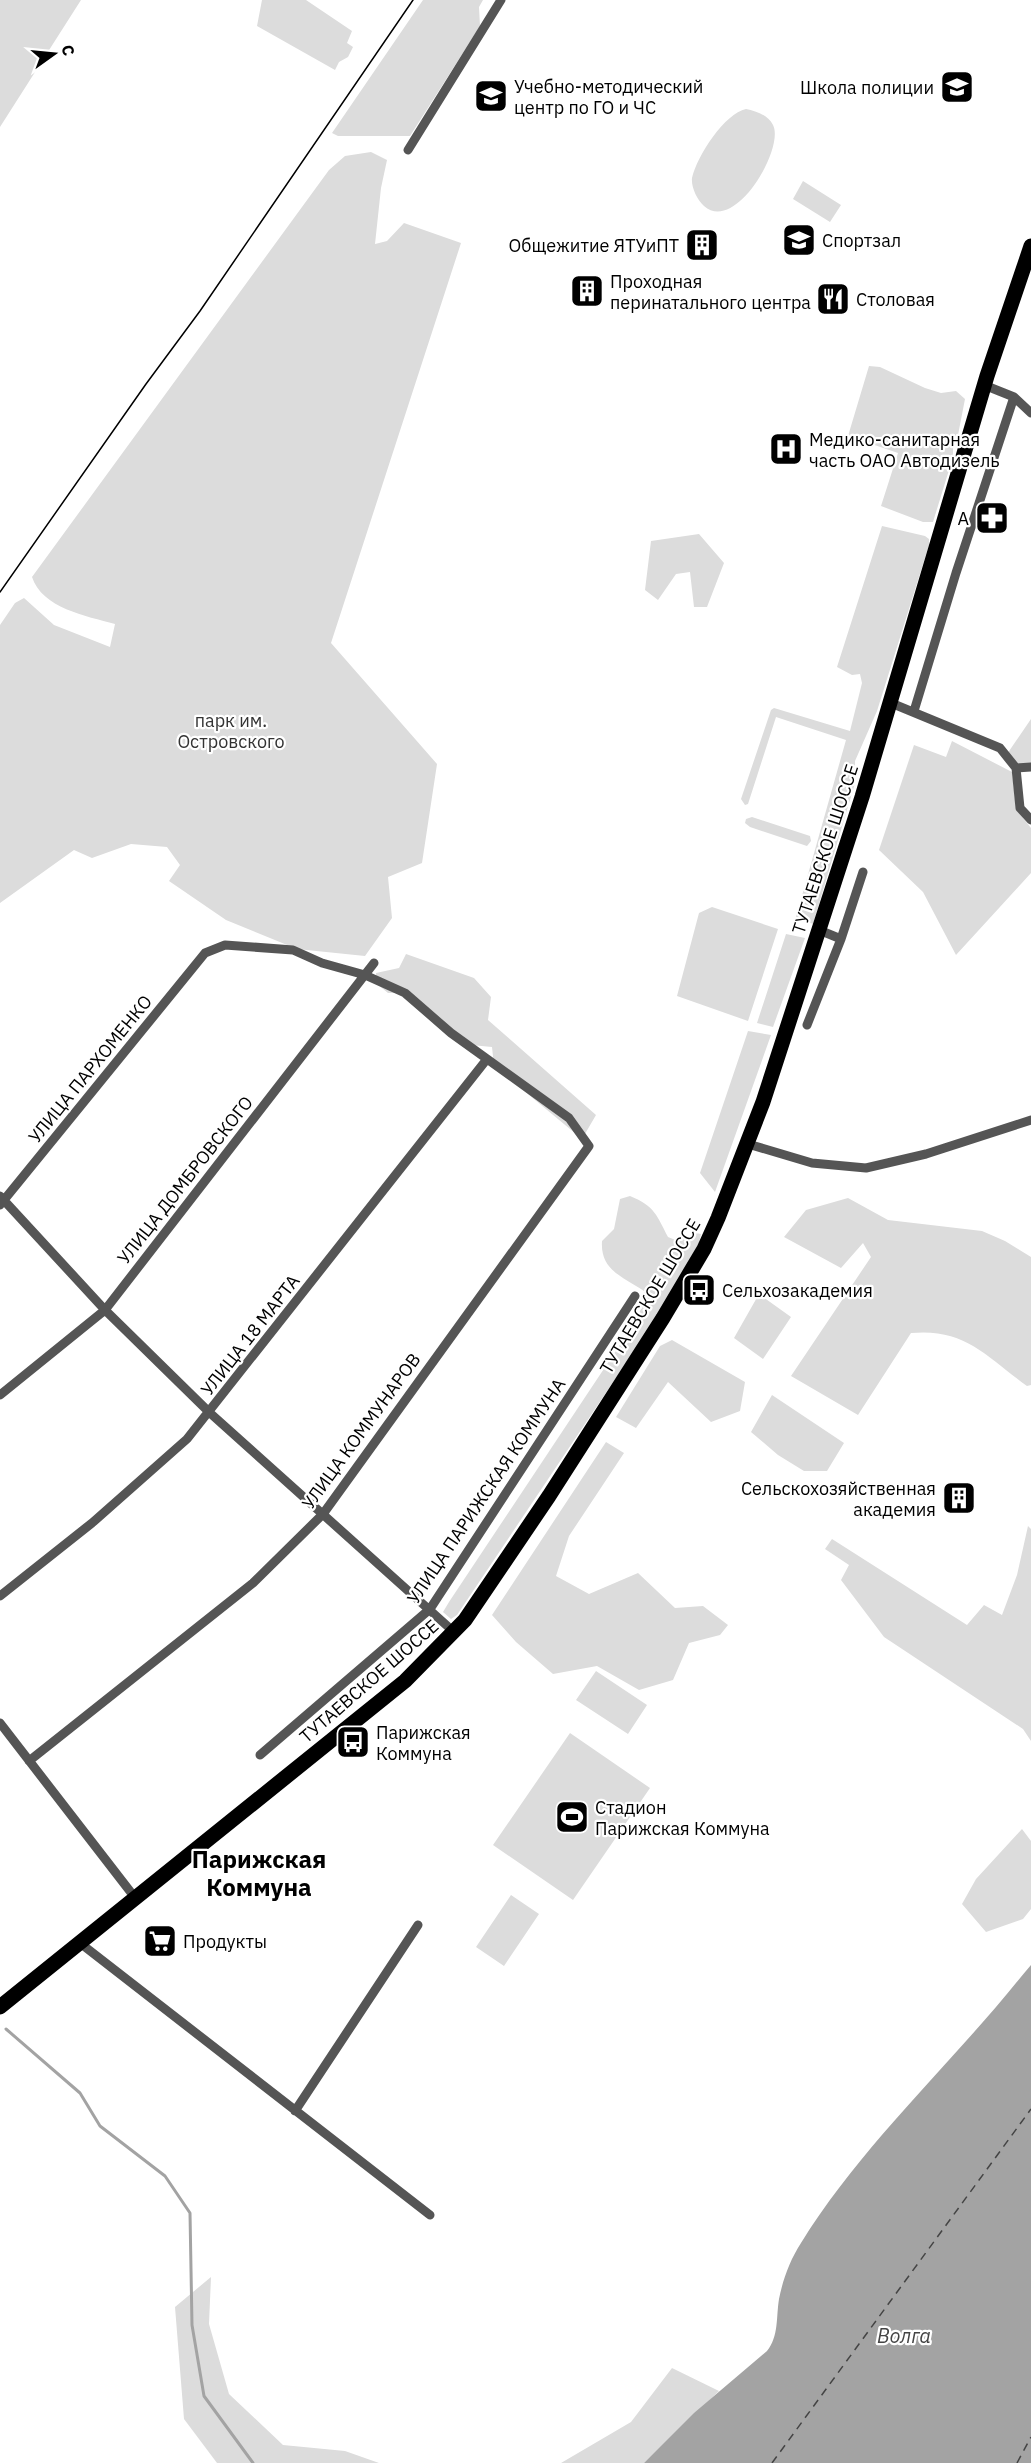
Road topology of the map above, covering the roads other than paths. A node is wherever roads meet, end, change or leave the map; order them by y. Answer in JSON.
{"nodes":[{"id":1,"x":501,"y":0,"type":"edge"},
{"id":2,"x":408,"y":150,"type":"dead end"},
{"id":3,"x":1031,"y":246,"type":"edge"},
{"id":4,"x":984,"y":385,"type":"junction"},
{"id":5,"x":1014,"y":397,"type":"junction"},
{"id":6,"x":1031,"y":413,"type":"edge"},
{"id":7,"x":891,"y":704,"type":"junction"},
{"id":8,"x":914,"y":711,"type":"junction"},
{"id":9,"x":1031,"y":767,"type":"edge"},
{"id":10,"x":1016,"y":768,"type":"junction"},
{"id":11,"x":1031,"y":820,"type":"edge"},
{"id":12,"x":863,"y":872,"type":"dead end"},
{"id":13,"x":819,"y":930,"type":"junction"},
{"id":14,"x":842,"y":939,"type":"junction"},
{"id":15,"x":374,"y":963,"type":"dead end"},
{"id":16,"x":365,"y":975,"type":"junction"},
{"id":17,"x":807,"y":1025,"type":"dead end"},
{"id":18,"x":488,"y":1059,"type":"junction"},
{"id":19,"x":1031,"y":1120,"type":"edge"},
{"id":20,"x":748,"y":1144,"type":"junction"},
{"id":21,"x":2,"y":1201,"type":"edge"},
{"id":22,"x":635,"y":1296,"type":"dead end"},
{"id":23,"x":105,"y":1310,"type":"junction"},
{"id":24,"x":0,"y":1395,"type":"edge"},
{"id":25,"x":210,"y":1413,"type":"junction"},
{"id":26,"x":323,"y":1514,"type":"junction"},
{"id":27,"x":0,"y":1596,"type":"edge"},
{"id":28,"x":430,"y":1609,"type":"junction"},
{"id":29,"x":454,"y":1632,"type":"junction"},
{"id":30,"x":0,"y":1723,"type":"edge"},
{"id":31,"x":260,"y":1755,"type":"dead end"},
{"id":32,"x":29,"y":1761,"type":"junction"},
{"id":33,"x":136,"y":1899,"type":"junction"},
{"id":34,"x":418,"y":1926,"type":"dead end"},
{"id":35,"x":80,"y":1943,"type":"junction"},
{"id":36,"x":0,"y":2007,"type":"edge"},
{"id":37,"x":295,"y":2111,"type":"junction"},
{"id":38,"x":430,"y":2215,"type":"dead end"}],
"edges":[{"from":1,"to":2,"type":"street"},
{"from":3,"to":4,"type":"main road","name":"ТУТАЕВСКОЕ ШОССЕ"},
{"from":4,"to":5,"type":"street"},
{"from":4,"to":7,"type":"main road","name":"ТУТАЕВСКОЕ ШОССЕ"},
{"from":5,"to":6,"type":"street"},
{"from":5,"to":8,"type":"street"},
{"from":7,"to":8,"type":"street"},
{"from":7,"to":13,"type":"main road","name":"ТУТАЕВСКОЕ ШОССЕ"},
{"from":8,"to":10,"type":"street"},
{"from":9,"to":10,"type":"street"},
{"from":10,"to":11,"type":"street"},
{"from":12,"to":14,"type":"street"},
{"from":13,"to":14,"type":"street"},
{"from":13,"to":20,"type":"main road","name":"ТУТАЕВСКОЕ ШОССЕ"},
{"from":14,"to":17,"type":"street"},
{"from":15,"to":16,"type":"street","name":"УЛИЦА ДОМБРОВСКОГО"},
{"from":16,"to":18,"type":"street"},
{"from":16,"to":21,"type":"street","name":"УЛИЦА ПАРХОМЕНКО"},
{"from":16,"to":23,"type":"street","name":"УЛИЦА ДОМБРОВСКОГО"},
{"from":18,"to":25,"type":"street","name":"УЛИЦА 18 МАРТА"},
{"from":18,"to":26,"type":"street","name":"УЛИЦА КОММУНАРОВ"},
{"from":19,"to":20,"type":"street"},
{"from":20,"to":29,"type":"main road","name":"ТУТАЕВСКОЕ ШОССЕ"},
{"from":21,"to":23,"type":"street"},
{"from":22,"to":28,"type":"street","name":"УЛИЦА ПАРИЖСКАЯ КОММУНА"},
{"from":23,"to":24,"type":"street","name":"УЛИЦА ДОМБРОВСКОГО"},
{"from":23,"to":25,"type":"street"},
{"from":25,"to":26,"type":"street"},
{"from":25,"to":27,"type":"street","name":"УЛИЦА 18 МАРТА"},
{"from":26,"to":28,"type":"street"},
{"from":26,"to":32,"type":"street","name":"УЛИЦА КОММУНАРОВ"},
{"from":28,"to":29,"type":"street"},
{"from":28,"to":31,"type":"street","name":"УЛИЦА ПАРИЖСКАЯ КОММУНА"},
{"from":29,"to":33,"type":"main road","name":"ТУТАЕВСКОЕ ШОССЕ"},
{"from":30,"to":32,"type":"street"},
{"from":32,"to":33,"type":"street"},
{"from":33,"to":35,"type":"main road","name":"ТУТАЕВСКОЕ ШОССЕ"},
{"from":34,"to":37,"type":"street"},
{"from":35,"to":36,"type":"main road","name":"ТУТАЕВСКОЕ ШОССЕ"},
{"from":35,"to":37,"type":"street"},
{"from":37,"to":38,"type":"street"}]}
